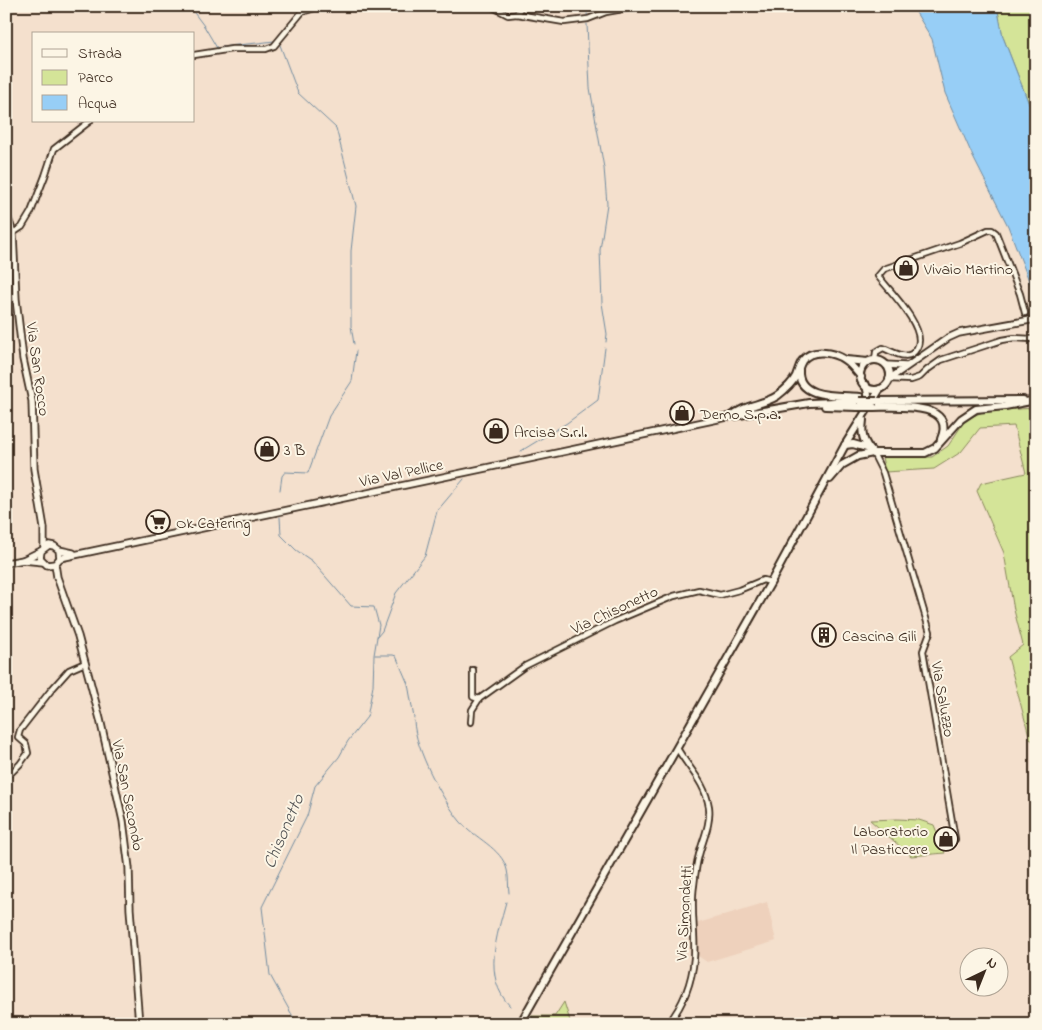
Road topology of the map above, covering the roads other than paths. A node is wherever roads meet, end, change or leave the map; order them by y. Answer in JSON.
{"nodes":[{"id":1,"x":321,"y":6,"type":"edge"},
{"id":2,"x":491,"y":6,"type":"edge"},
{"id":3,"x":521,"y":6,"type":"edge"},
{"id":4,"x":640,"y":6,"type":"edge"},
{"id":5,"x":517,"y":14,"type":"junction"},
{"id":6,"x":195,"y":55,"type":"edge"},
{"id":7,"x":89,"y":122,"type":"edge"},
{"id":8,"x":6,"y":213,"type":"edge"},
{"id":9,"x":13,"y":233,"type":"junction"},
{"id":10,"x":13,"y":240,"type":"junction"},
{"id":11,"x":6,"y":244,"type":"edge"},
{"id":12,"x":1024,"y":313,"type":"dead end"},
{"id":13,"x":1033,"y":320,"type":"edge"},
{"id":14,"x":1032,"y":339,"type":"dead end"},
{"id":15,"x":846,"y":360,"type":"junction"},
{"id":16,"x":871,"y":361,"type":"junction"},
{"id":17,"x":886,"y":365,"type":"junction"},
{"id":18,"x":800,"y":366,"type":"junction"},
{"id":19,"x":906,"y":366,"type":"junction"},
{"id":20,"x":861,"y":377,"type":"junction"},
{"id":21,"x":890,"y":379,"type":"junction"},
{"id":22,"x":866,"y":386,"type":"junction"},
{"id":23,"x":880,"y":389,"type":"junction"},
{"id":24,"x":1036,"y":400,"type":"edge"},
{"id":25,"x":859,"y":401,"type":"junction"},
{"id":26,"x":875,"y":402,"type":"junction"},
{"id":27,"x":732,"y":416,"type":"junction"},
{"id":28,"x":863,"y":418,"type":"junction"},
{"id":29,"x":940,"y":444,"type":"junction"},
{"id":30,"x":845,"y":445,"type":"junction"},
{"id":31,"x":867,"y":448,"type":"junction"},
{"id":32,"x":873,"y":453,"type":"junction"},
{"id":33,"x":858,"y":456,"type":"junction"},
{"id":34,"x":815,"y":503,"type":"junction"},
{"id":35,"x":44,"y":528,"type":"junction"},
{"id":36,"x":56,"y":548,"type":"junction"},
{"id":37,"x":43,"y":549,"type":"junction"},
{"id":38,"x":76,"y":554,"type":"junction"},
{"id":39,"x":60,"y":558,"type":"junction"},
{"id":40,"x":23,"y":560,"type":"junction"},
{"id":41,"x":6,"y":563,"type":"edge"},
{"id":42,"x":45,"y":563,"type":"junction"},
{"id":43,"x":56,"y":564,"type":"junction"},
{"id":44,"x":57,"y":577,"type":"junction"},
{"id":45,"x":771,"y":582,"type":"junction"},
{"id":46,"x":85,"y":662,"type":"junction"},
{"id":47,"x":473,"y":670,"type":"dead end"},
{"id":48,"x":479,"y":699,"type":"junction"},
{"id":49,"x":471,"y":722,"type":"dead end"},
{"id":50,"x":677,"y":748,"type":"junction"},
{"id":51,"x":6,"y":772,"type":"edge"},
{"id":52,"x":955,"y":839,"type":"dead end"},
{"id":53,"x":546,"y":978,"type":"junction"},
{"id":54,"x":139,"y":1024,"type":"edge"},
{"id":55,"x":516,"y":1024,"type":"edge"},
{"id":56,"x":520,"y":1024,"type":"edge"},
{"id":57,"x":668,"y":1024,"type":"edge"}],
"edges":[{"from":1,"to":6,"type":"street"},
{"from":2,"to":5,"type":"street"},
{"from":3,"to":5,"type":"street"},
{"from":4,"to":5,"type":"street"},
{"from":7,"to":9,"type":"street"},
{"from":8,"to":9,"type":"street","name":"Via San Rocco"},
{"from":9,"to":10,"type":"street","name":"Via San Rocco"},
{"from":10,"to":11,"type":"street"},
{"from":10,"to":35,"type":"street","name":"Via San Rocco"},
{"from":12,"to":16,"type":"street"},
{"from":13,"to":19,"type":"street"},
{"from":14,"to":21,"type":"street"},
{"from":15,"to":16,"type":"main road"},
{"from":15,"to":18,"type":"main road"},
{"from":15,"to":20,"type":"main road"},
{"from":16,"to":17,"type":"main road"},
{"from":16,"to":20,"type":"main road"},
{"from":17,"to":19,"type":"street"},
{"from":17,"to":21,"type":"main road"},
{"from":18,"to":25,"type":"main road"},
{"from":18,"to":27,"type":"main road"},
{"from":19,"to":21,"type":"street"},
{"from":20,"to":22,"type":"main road"},
{"from":21,"to":23,"type":"main road"},
{"from":22,"to":23,"type":"main road"},
{"from":22,"to":26,"type":"main road"},
{"from":23,"to":26,"type":"main road"},
{"from":24,"to":26,"type":"main road"},
{"from":24,"to":29,"type":"main road"},
{"from":25,"to":26,"type":"main road","bridge":true},
{"from":25,"to":27,"type":"main road"},
{"from":26,"to":28,"type":"main road"},
{"from":26,"to":29,"type":"main road"},
{"from":27,"to":38,"type":"street","name":"Via Val Pellice"},
{"from":28,"to":30,"type":"main road"},
{"from":28,"to":31,"type":"main road"},
{"from":29,"to":32,"type":"main road"},
{"from":30,"to":31,"type":"main road"},
{"from":30,"to":33,"type":"main road"},
{"from":30,"to":34,"type":"main road"},
{"from":31,"to":32,"type":"main road"},
{"from":32,"to":33,"type":"main road"},
{"from":32,"to":52,"type":"street","name":"Via Saluzzo"},
{"from":33,"to":34,"type":"main road"},
{"from":34,"to":45,"type":"main road"},
{"from":35,"to":36,"type":"street","name":"Via San Rocco"},
{"from":35,"to":37,"type":"street","name":"Via San Rocco"},
{"from":36,"to":37,"type":"street"},
{"from":36,"to":38,"type":"street"},
{"from":36,"to":39,"type":"street"},
{"from":37,"to":40,"type":"street"},
{"from":37,"to":42,"type":"street"},
{"from":38,"to":39,"type":"street","name":"Via Val Pellice"},
{"from":39,"to":43,"type":"street"},
{"from":40,"to":41,"type":"street"},
{"from":40,"to":42,"type":"street"},
{"from":42,"to":43,"type":"street"},
{"from":42,"to":44,"type":"street"},
{"from":43,"to":44,"type":"street"},
{"from":44,"to":46,"type":"street","name":"Via San Secondo"},
{"from":45,"to":48,"type":"street","name":"Via Chisonetto"},
{"from":45,"to":50,"type":"main road"},
{"from":46,"to":51,"type":"street"},
{"from":46,"to":54,"type":"street","name":"Via San Secondo"},
{"from":47,"to":48,"type":"street"},
{"from":48,"to":49,"type":"street"},
{"from":50,"to":53,"type":"main road"},
{"from":50,"to":57,"type":"street","name":"Via Simondetti"},
{"from":53,"to":55,"type":"main road"},
{"from":53,"to":56,"type":"main road"}]}
